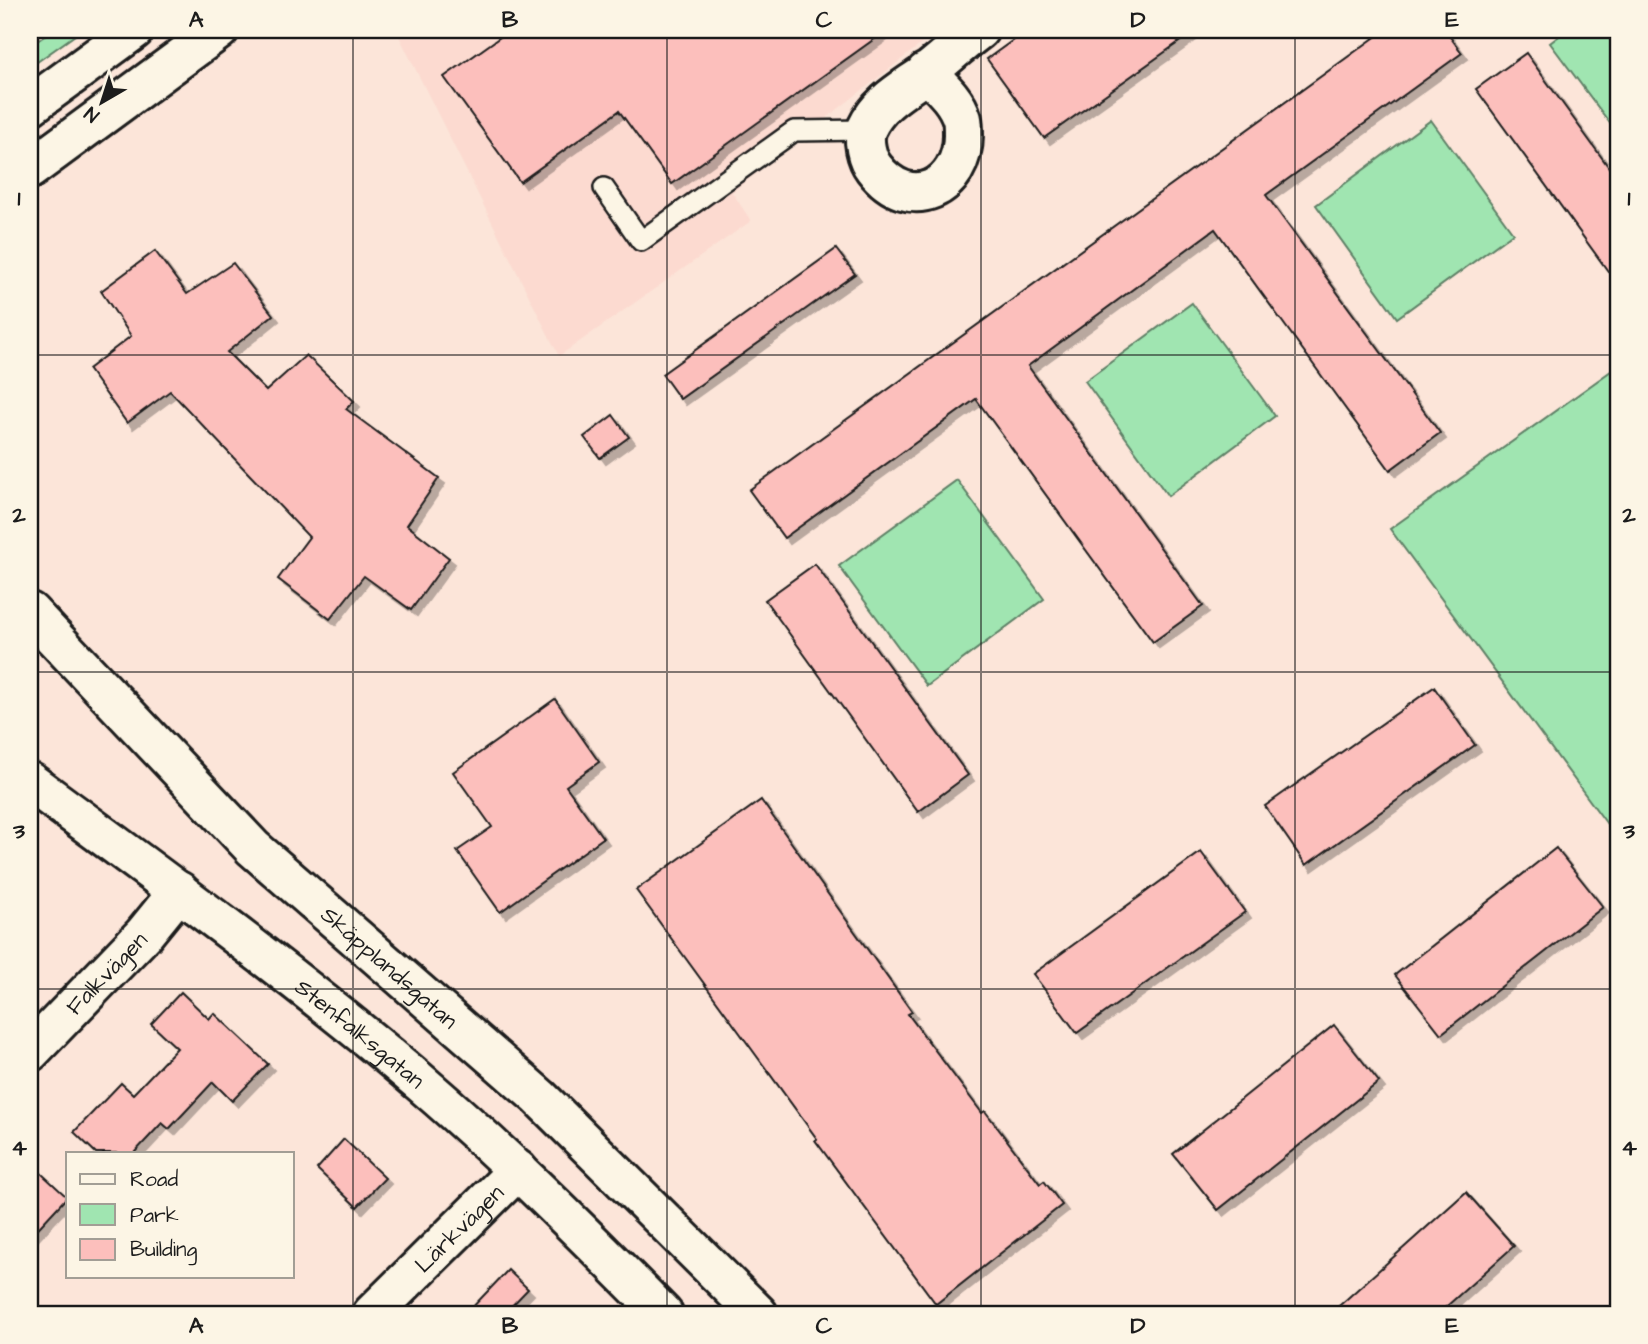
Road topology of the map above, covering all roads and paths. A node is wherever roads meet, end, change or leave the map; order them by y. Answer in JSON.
{"nodes":[{"id":1,"x":134,"y":30,"type":"edge"},
{"id":2,"x":219,"y":30,"type":"edge"},
{"id":3,"x":979,"y":30,"type":"edge"},
{"id":4,"x":926,"y":72,"type":"junction"},
{"id":5,"x":30,"y":106,"type":"edge"},
{"id":6,"x":866,"y":130,"type":"junction"},
{"id":7,"x":30,"y":169,"type":"edge"},
{"id":8,"x":604,"y":188,"type":"dead end"},
{"id":9,"x":30,"y":612,"type":"edge"},
{"id":10,"x":30,"y":782,"type":"edge"},
{"id":11,"x":179,"y":891,"type":"junction"},
{"id":12,"x":30,"y":1052,"type":"edge"},
{"id":13,"x":518,"y":1170,"type":"junction"},
{"id":14,"x":372,"y":1314,"type":"edge"},
{"id":15,"x":663,"y":1314,"type":"edge"},
{"id":16,"x":758,"y":1314,"type":"edge"}],
"edges":[{"from":1,"to":5,"type":"street"},
{"from":2,"to":7,"type":"street"},
{"from":3,"to":4,"type":"street"},
{"from":4,"to":6,"type":"street"},
{"from":4,"to":6,"type":"street"},
{"from":6,"to":8,"type":"lane"},
{"from":9,"to":16,"type":"street","name":"Skäpplandsgatan"},
{"from":10,"to":11,"type":"street","name":"Stenfalksgatan"},
{"from":11,"to":12,"type":"street","name":"Falkvägen"},
{"from":11,"to":13,"type":"street","name":"Stenfalksgatan"},
{"from":13,"to":14,"type":"street","name":"Lärkvägen"},
{"from":13,"to":15,"type":"street","name":"Stenfalksgatan"}]}
